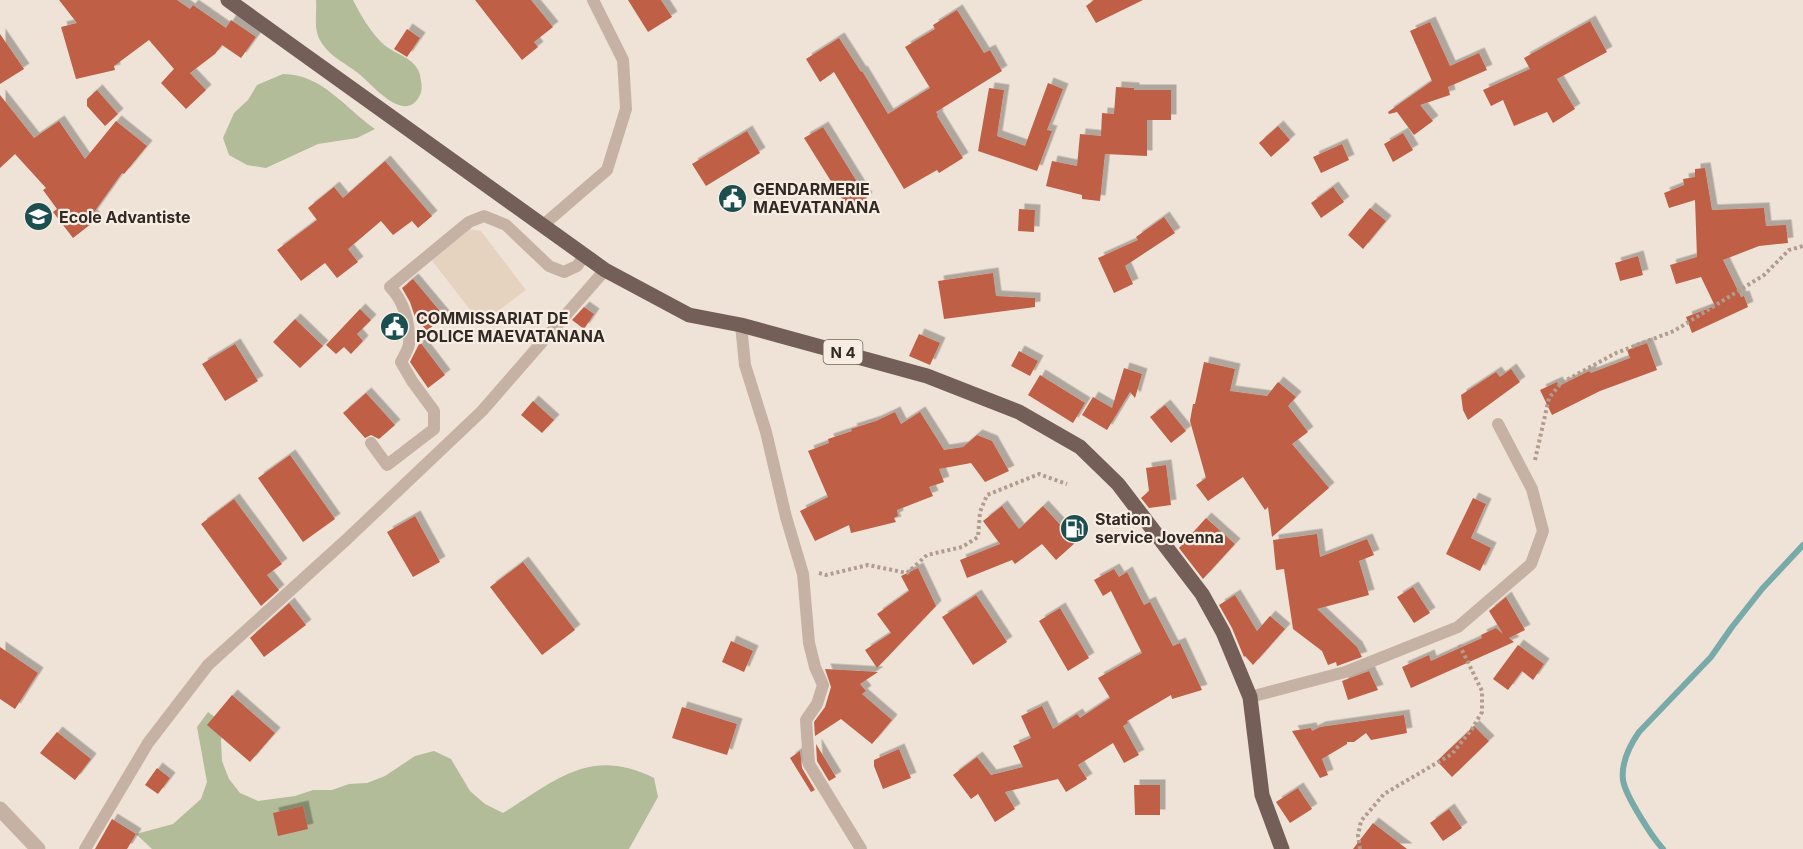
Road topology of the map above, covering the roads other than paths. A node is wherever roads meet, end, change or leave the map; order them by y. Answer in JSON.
{"nodes":[{"id":1,"x":228,"y":0,"type":"edge"},
{"id":2,"x":593,"y":0,"type":"edge"},
{"id":3,"x":542,"y":225,"type":"junction"},
{"id":4,"x":585,"y":255,"type":"junction"},
{"id":5,"x":605,"y":270,"type":"junction"},
{"id":6,"x":741,"y":325,"type":"junction"},
{"id":7,"x":1498,"y":424,"type":"dead end"},
{"id":8,"x":371,"y":443,"type":"dead end"},
{"id":9,"x":1250,"y":697,"type":"junction"},
{"id":10,"x":0,"y":809,"type":"edge"},
{"id":11,"x":38,"y":849,"type":"edge"},
{"id":12,"x":86,"y":849,"type":"edge"},
{"id":13,"x":861,"y":849,"type":"edge"},
{"id":14,"x":1282,"y":849,"type":"edge"}],
"edges":[{"from":1,"to":3,"type":"main road","number":"N 4"},
{"from":2,"to":3,"type":"lane"},
{"from":3,"to":4,"type":"main road","number":"N 4"},
{"from":4,"to":5,"type":"main road","number":"N 4"},
{"from":4,"to":8,"type":"lane"},
{"from":5,"to":6,"type":"main road","number":"N 4"},
{"from":5,"to":12,"type":"lane"},
{"from":6,"to":9,"type":"main road","number":"N 4"},
{"from":6,"to":13,"type":"lane"},
{"from":7,"to":9,"type":"lane"},
{"from":9,"to":14,"type":"main road","number":"N 4"},
{"from":10,"to":11,"type":"street"}]}
